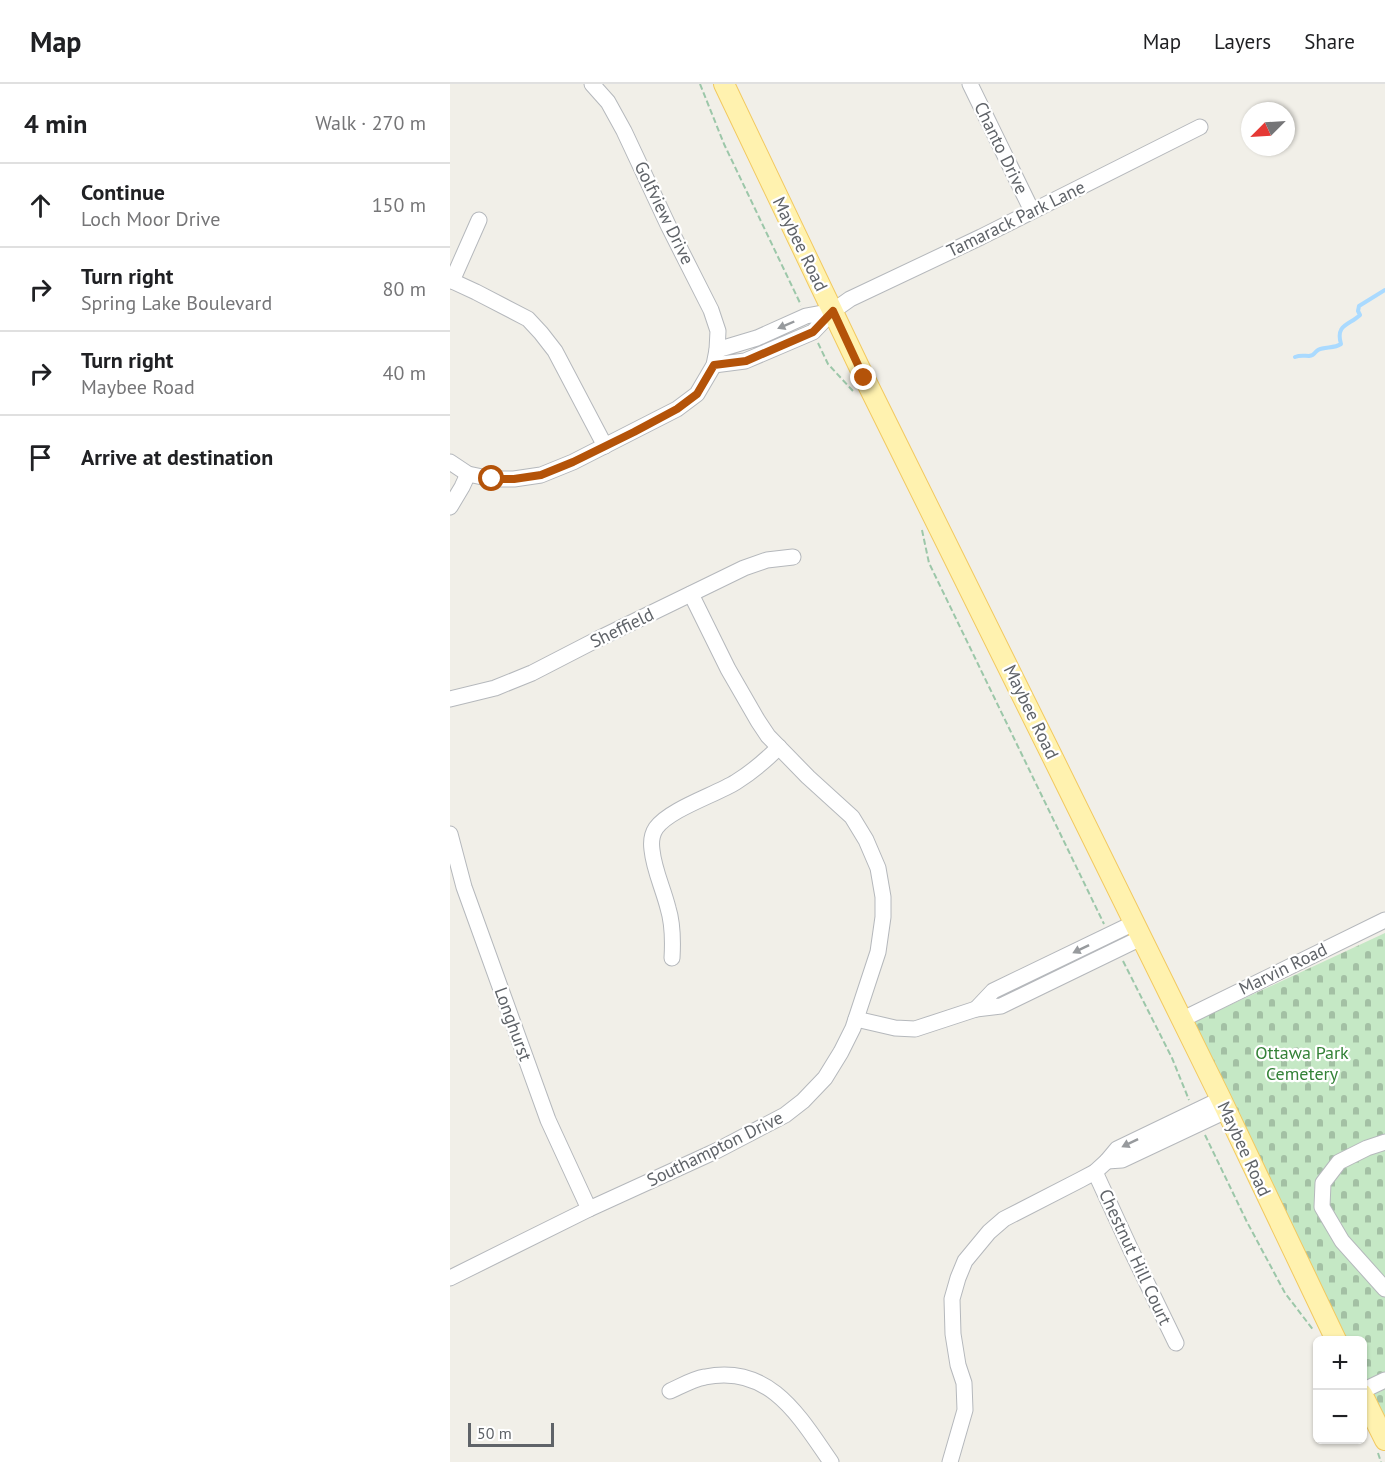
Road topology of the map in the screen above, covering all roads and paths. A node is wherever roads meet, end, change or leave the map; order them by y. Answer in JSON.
{"nodes":[{"id":1,"x":592,"y":84,"type":"edge"},
{"id":2,"x":699,"y":84,"type":"edge"},
{"id":3,"x":724,"y":84,"type":"edge"},
{"id":4,"x":970,"y":84,"type":"edge"},
{"id":5,"x":1200,"y":127,"type":"dead end"},
{"id":6,"x":1032,"y":211,"type":"junction"},
{"id":7,"x":479,"y":220,"type":"dead end"},
{"id":8,"x":451,"y":280,"type":"edge"},
{"id":9,"x":833,"y":311,"type":"junction"},
{"id":10,"x":806,"y":316,"type":"junction"},
{"id":11,"x":813,"y":332,"type":"junction"},
{"id":12,"x":757,"y":338,"type":"junction"},
{"id":13,"x":717,"y":350,"type":"junction"},
{"id":14,"x":764,"y":354,"type":"junction"},
{"id":15,"x":714,"y":365,"type":"junction"},
{"id":16,"x":857,"y":398,"type":"dead end"},
{"id":17,"x":605,"y":446,"type":"junction"},
{"id":18,"x":450,"y":462,"type":"edge"},
{"id":19,"x":468,"y":474,"type":"junction"},
{"id":20,"x":450,"y":507,"type":"edge"},
{"id":21,"x":922,"y":531,"type":"dead end"},
{"id":22,"x":793,"y":557,"type":"dead end"},
{"id":23,"x":691,"y":594,"type":"junction"},
{"id":24,"x":450,"y":699,"type":"edge"},
{"id":25,"x":779,"y":747,"type":"junction"},
{"id":26,"x":450,"y":834,"type":"edge"},
{"id":27,"x":1385,"y":920,"type":"edge"},
{"id":28,"x":1137,"y":931,"type":"junction"},
{"id":29,"x":1109,"y":935,"type":"junction"},
{"id":30,"x":1117,"y":950,"type":"junction"},
{"id":31,"x":672,"y":958,"type":"dead end"},
{"id":32,"x":1044,"y":967,"type":"junction"},
{"id":33,"x":1051,"y":981,"type":"junction"},
{"id":34,"x":976,"y":1009,"type":"junction"},
{"id":35,"x":856,"y":1019,"type":"junction"},
{"id":36,"x":1181,"y":1020,"type":"junction"},
{"id":37,"x":1223,"y":1105,"type":"junction"},
{"id":38,"x":1197,"y":1118,"type":"junction"},
{"id":39,"x":1385,"y":1142,"type":"edge"},
{"id":40,"x":1095,"y":1172,"type":"junction"},
{"id":41,"x":589,"y":1209,"type":"junction"},
{"id":42,"x":450,"y":1278,"type":"edge"},
{"id":43,"x":1385,"y":1289,"type":"edge"},
{"id":44,"x":1314,"y":1331,"type":"dead end"},
{"id":45,"x":1334,"y":1336,"type":"edge"},
{"id":46,"x":1176,"y":1343,"type":"dead end"},
{"id":47,"x":1385,"y":1380,"type":"edge"},
{"id":48,"x":1367,"y":1390,"type":"edge"},
{"id":49,"x":670,"y":1391,"type":"dead end"},
{"id":50,"x":1367,"y":1403,"type":"edge"},
{"id":51,"x":1385,"y":1440,"type":"edge"},
{"id":52,"x":831,"y":1462,"type":"edge"},
{"id":53,"x":950,"y":1462,"type":"edge"}],
"edges":[{"from":1,"to":13,"type":"street","name":"Golfview Drive"},
{"from":2,"to":10,"type":"path"},
{"from":3,"to":9,"type":"main road","name":"Maybee Road"},
{"from":4,"to":6,"type":"street","name":"Chanto Drive"},
{"from":5,"to":6,"type":"street","name":"Tamarack Park Lane"},
{"from":6,"to":9,"type":"street","name":"Tamarack Park Lane"},
{"from":7,"to":8,"type":"street"},
{"from":8,"to":17,"type":"street"},
{"from":9,"to":10,"type":"street"},
{"from":9,"to":11,"type":"street"},
{"from":9,"to":28,"type":"main road","name":"Maybee Road"},
{"from":10,"to":12,"type":"street","one_way":true},
{"from":11,"to":14,"type":"street"},
{"from":11,"to":16,"type":"path"},
{"from":12,"to":13,"type":"street"},
{"from":12,"to":14,"type":"street"},
{"from":13,"to":15,"type":"street","name":"Golfview Drive"},
{"from":14,"to":15,"type":"street"},
{"from":15,"to":17,"type":"street","name":"Golfview Drive"},
{"from":17,"to":19,"type":"street","name":"Golfview Drive"},
{"from":18,"to":19,"type":"street"},
{"from":19,"to":20,"type":"street"},
{"from":21,"to":29,"type":"path"},
{"from":22,"to":23,"type":"street","name":"Sheffield"},
{"from":23,"to":24,"type":"street","name":"Sheffield"},
{"from":23,"to":25,"type":"street","name":"Southampton Drive"},
{"from":25,"to":31,"type":"street"},
{"from":25,"to":35,"type":"street","name":"Southampton Drive"},
{"from":26,"to":41,"type":"street","name":"Longhurst"},
{"from":27,"to":36,"type":"street","name":"Marvin Road"},
{"from":28,"to":29,"type":"street"},
{"from":28,"to":30,"type":"street"},
{"from":28,"to":36,"type":"main road","name":"Maybee Road"},
{"from":29,"to":32,"type":"street","one_way":true},
{"from":30,"to":33,"type":"street"},
{"from":30,"to":38,"type":"path"},
{"from":32,"to":33,"type":"street"},
{"from":32,"to":34,"type":"street"},
{"from":33,"to":34,"type":"street"},
{"from":34,"to":35,"type":"street"},
{"from":35,"to":41,"type":"street","name":"Southampton Drive"},
{"from":36,"to":37,"type":"main road","name":"Maybee Road"},
{"from":37,"to":38,"type":"street"},
{"from":37,"to":45,"type":"main road","name":"Maybee Road"},
{"from":38,"to":40,"type":"street"},
{"from":38,"to":44,"type":"path"},
{"from":39,"to":43,"type":"street"},
{"from":40,"to":46,"type":"street","name":"Chestnut Hill Court"},
{"from":40,"to":53,"type":"street"},
{"from":41,"to":42,"type":"street","name":"Southampton Drive"},
{"from":47,"to":48,"type":"street"},
{"from":49,"to":52,"type":"street"},
{"from":50,"to":51,"type":"main road"}]}
